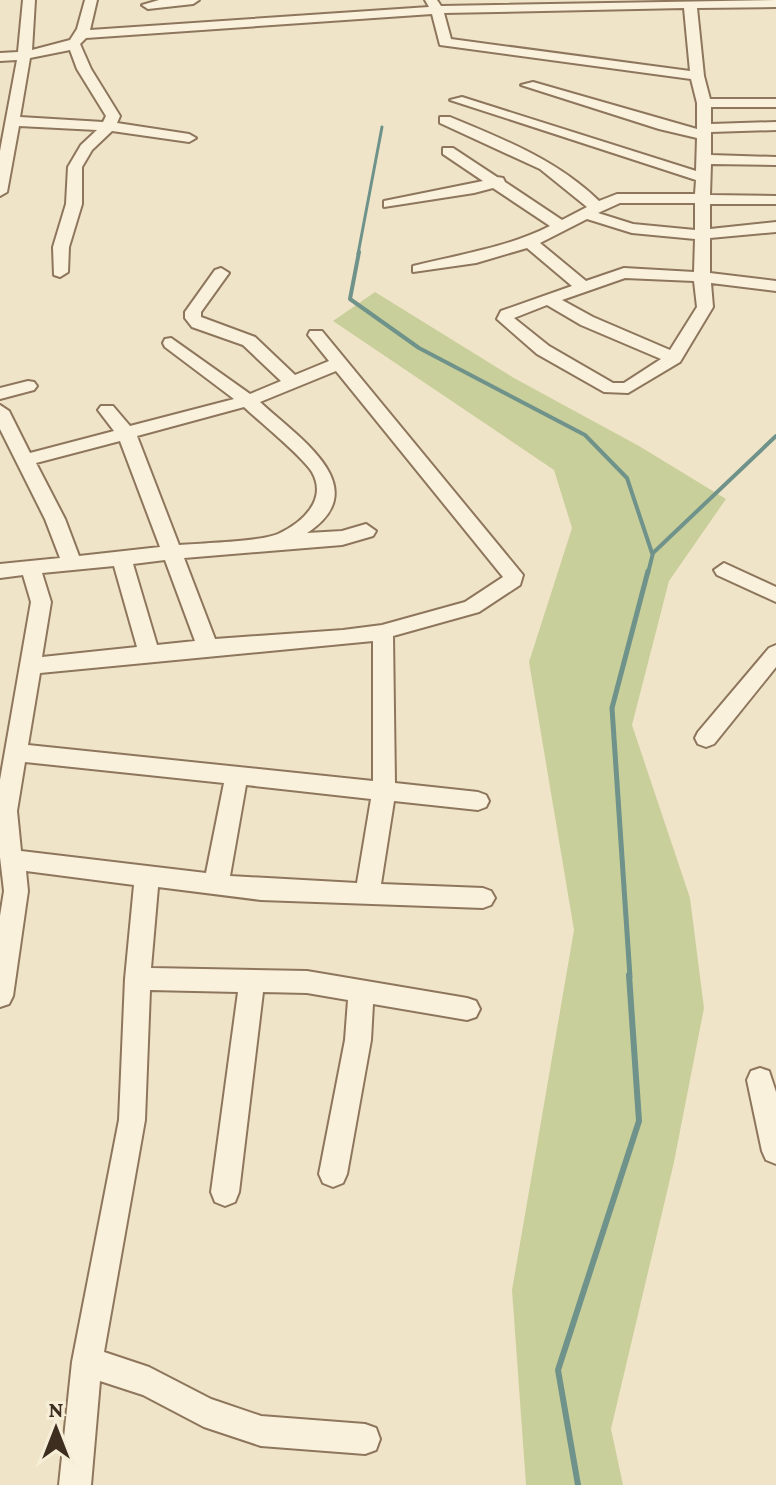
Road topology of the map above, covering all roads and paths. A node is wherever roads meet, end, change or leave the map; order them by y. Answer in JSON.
{"nodes":[{"id":1,"x":29,"y":0,"type":"edge"},
{"id":2,"x":91,"y":0,"type":"edge"},
{"id":3,"x":193,"y":0,"type":"edge"},
{"id":4,"x":690,"y":2,"type":"edge"},
{"id":5,"x":566,"y":3,"type":"edge"},
{"id":6,"x":776,"y":3,"type":"edge"},
{"id":7,"x":465,"y":4,"type":"edge"},
{"id":8,"x":148,"y":5,"type":"dead end"},
{"id":9,"x":434,"y":5,"type":"edge"},
{"id":10,"x":78,"y":39,"type":"junction"},
{"id":11,"x":24,"y":55,"type":"junction"},
{"id":12,"x":0,"y":57,"type":"edge"},
{"id":13,"x":697,"y":76,"type":"junction"},
{"id":14,"x":528,"y":85,"type":"dead end"},
{"id":15,"x":457,"y":100,"type":"dead end"},
{"id":16,"x":704,"y":103,"type":"junction"},
{"id":17,"x":776,"y":103,"type":"edge"},
{"id":18,"x":445,"y":120,"type":"dead end"},
{"id":19,"x":776,"y":126,"type":"edge"},
{"id":20,"x":108,"y":127,"type":"junction"},
{"id":21,"x":8,"y":129,"type":"edge"},
{"id":22,"x":703,"y":131,"type":"junction"},
{"id":23,"x":189,"y":138,"type":"dead end"},
{"id":24,"x":448,"y":151,"type":"dead end"},
{"id":25,"x":704,"y":159,"type":"junction"},
{"id":26,"x":776,"y":161,"type":"edge"},
{"id":27,"x":704,"y":178,"type":"junction"},
{"id":28,"x":498,"y":181,"type":"junction"},
{"id":29,"x":0,"y":192,"type":"edge"},
{"id":30,"x":702,"y":198,"type":"junction"},
{"id":31,"x":776,"y":200,"type":"edge"},
{"id":32,"x":389,"y":204,"type":"dead end"},
{"id":33,"x":590,"y":210,"type":"junction"},
{"id":34,"x":559,"y":225,"type":"junction"},
{"id":35,"x":776,"y":227,"type":"edge"},
{"id":36,"x":703,"y":236,"type":"junction"},
{"id":37,"x":530,"y":242,"type":"junction"},
{"id":38,"x":776,"y":268,"type":"edge"},
{"id":39,"x":419,"y":269,"type":"dead end"},
{"id":40,"x":60,"y":272,"type":"dead end"},
{"id":41,"x":221,"y":273,"type":"dead end"},
{"id":42,"x":702,"y":277,"type":"junction"},
{"id":43,"x":738,"y":280,"type":"junction"},
{"id":44,"x":776,"y":286,"type":"edge"},
{"id":45,"x":585,"y":288,"type":"junction"},
{"id":46,"x":551,"y":301,"type":"junction"},
{"id":47,"x":316,"y":335,"type":"dead end"},
{"id":48,"x":171,"y":343,"type":"dead end"},
{"id":49,"x":674,"y":358,"type":"junction"},
{"id":50,"x":340,"y":363,"type":"junction"},
{"id":51,"x":293,"y":383,"type":"junction"},
{"id":52,"x":28,"y":386,"type":"dead end"},
{"id":53,"x":0,"y":394,"type":"edge"},
{"id":54,"x":248,"y":401,"type":"junction"},
{"id":55,"x":107,"y":410,"type":"dead end"},
{"id":56,"x":0,"y":411,"type":"edge"},
{"id":57,"x":127,"y":434,"type":"junction"},
{"id":58,"x":24,"y":458,"type":"junction"},
{"id":59,"x":0,"y":461,"type":"edge"},
{"id":60,"x":366,"y":531,"type":"dead end"},
{"id":61,"x":281,"y":541,"type":"junction"},
{"id":62,"x":174,"y":552,"type":"junction"},
{"id":63,"x":121,"y":556,"type":"junction"},
{"id":64,"x":72,"y":564,"type":"junction"},
{"id":65,"x":30,"y":568,"type":"junction"},
{"id":66,"x":724,"y":570,"type":"dead end"},
{"id":67,"x":0,"y":571,"type":"edge"},
{"id":68,"x":775,"y":594,"type":"edge"},
{"id":69,"x":382,"y":632,"type":"junction"},
{"id":70,"x":208,"y":648,"type":"junction"},
{"id":71,"x":149,"y":653,"type":"junction"},
{"id":72,"x":776,"y":653,"type":"edge"},
{"id":73,"x":32,"y":666,"type":"junction"},
{"id":74,"x":706,"y":738,"type":"dead end"},
{"id":75,"x":16,"y":752,"type":"junction"},
{"id":76,"x":237,"y":775,"type":"junction"},
{"id":77,"x":384,"y":790,"type":"junction"},
{"id":78,"x":478,"y":801,"type":"dead end"},
{"id":79,"x":13,"y":860,"type":"junction"},
{"id":80,"x":147,"y":876,"type":"junction"},
{"id":81,"x":216,"y":885,"type":"junction"},
{"id":82,"x":367,"y":894,"type":"junction"},
{"id":83,"x":483,"y":898,"type":"dead end"},
{"id":84,"x":138,"y":979,"type":"junction"},
{"id":85,"x":252,"y":979,"type":"junction"},
{"id":86,"x":361,"y":991,"type":"junction"},
{"id":87,"x":0,"y":996,"type":"edge"},
{"id":88,"x":467,"y":1009,"type":"dead end"},
{"id":89,"x":760,"y":1080,"type":"dead end"},
{"id":90,"x":776,"y":1151,"type":"edge"},
{"id":91,"x":333,"y":1174,"type":"dead end"},
{"id":92,"x":225,"y":1192,"type":"dead end"},
{"id":93,"x":87,"y":1362,"type":"junction"},
{"id":94,"x":365,"y":1439,"type":"dead end"},
{"id":95,"x":75,"y":1485,"type":"edge"}],
"edges":[{"from":1,"to":11,"type":"street"},
{"from":2,"to":10,"type":"street"},
{"from":3,"to":8,"type":"street"},
{"from":4,"to":5,"type":"street"},
{"from":4,"to":6,"type":"street"},
{"from":4,"to":13,"type":"street"},
{"from":5,"to":7,"type":"street"},
{"from":7,"to":9,"type":"street"},
{"from":9,"to":10,"type":"street"},
{"from":9,"to":13,"type":"street"},
{"from":10,"to":11,"type":"street"},
{"from":10,"to":20,"type":"street"},
{"from":11,"to":12,"type":"street"},
{"from":11,"to":21,"type":"street"},
{"from":13,"to":16,"type":"street"},
{"from":14,"to":22,"type":"street"},
{"from":15,"to":27,"type":"street"},
{"from":16,"to":17,"type":"street"},
{"from":16,"to":22,"type":"street"},
{"from":18,"to":33,"type":"street"},
{"from":19,"to":22,"type":"street"},
{"from":20,"to":21,"type":"street"},
{"from":20,"to":23,"type":"street"},
{"from":20,"to":40,"type":"street"},
{"from":21,"to":29,"type":"street"},
{"from":22,"to":25,"type":"street"},
{"from":24,"to":28,"type":"street"},
{"from":25,"to":26,"type":"street"},
{"from":25,"to":27,"type":"street"},
{"from":27,"to":30,"type":"street"},
{"from":28,"to":32,"type":"street"},
{"from":28,"to":34,"type":"street"},
{"from":30,"to":31,"type":"street"},
{"from":30,"to":33,"type":"street"},
{"from":30,"to":36,"type":"street"},
{"from":33,"to":34,"type":"street"},
{"from":33,"to":36,"type":"street"},
{"from":34,"to":37,"type":"street"},
{"from":35,"to":36,"type":"street"},
{"from":36,"to":42,"type":"street"},
{"from":37,"to":39,"type":"street"},
{"from":37,"to":45,"type":"street"},
{"from":38,"to":43,"type":"street"},
{"from":41,"to":51,"type":"street"},
{"from":42,"to":43,"type":"street"},
{"from":42,"to":45,"type":"street"},
{"from":42,"to":49,"type":"street"},
{"from":43,"to":44,"type":"street"},
{"from":45,"to":46,"type":"street"},
{"from":46,"to":49,"type":"street"},
{"from":46,"to":49,"type":"street"},
{"from":47,"to":50,"type":"street"},
{"from":48,"to":54,"type":"street"},
{"from":50,"to":51,"type":"street"},
{"from":50,"to":69,"type":"street"},
{"from":51,"to":54,"type":"street"},
{"from":52,"to":53,"type":"street"},
{"from":54,"to":57,"type":"street"},
{"from":54,"to":61,"type":"street"},
{"from":55,"to":57,"type":"street"},
{"from":56,"to":58,"type":"street"},
{"from":57,"to":58,"type":"street"},
{"from":57,"to":62,"type":"street"},
{"from":58,"to":59,"type":"street"},
{"from":58,"to":64,"type":"street"},
{"from":60,"to":61,"type":"street"},
{"from":61,"to":62,"type":"street"},
{"from":62,"to":63,"type":"street"},
{"from":62,"to":70,"type":"street"},
{"from":63,"to":64,"type":"street"},
{"from":63,"to":71,"type":"street"},
{"from":64,"to":65,"type":"street"},
{"from":65,"to":67,"type":"street"},
{"from":65,"to":73,"type":"street"},
{"from":66,"to":68,"type":"street"},
{"from":69,"to":70,"type":"street"},
{"from":69,"to":77,"type":"street"},
{"from":70,"to":71,"type":"street"},
{"from":71,"to":73,"type":"street"},
{"from":72,"to":74,"type":"street"},
{"from":73,"to":75,"type":"street"},
{"from":75,"to":76,"type":"street"},
{"from":75,"to":79,"type":"street"},
{"from":76,"to":77,"type":"street"},
{"from":76,"to":81,"type":"street"},
{"from":77,"to":78,"type":"street"},
{"from":77,"to":82,"type":"street"},
{"from":79,"to":80,"type":"street"},
{"from":79,"to":87,"type":"street"},
{"from":80,"to":81,"type":"street"},
{"from":80,"to":84,"type":"street"},
{"from":81,"to":82,"type":"street"},
{"from":82,"to":83,"type":"street"},
{"from":84,"to":85,"type":"street"},
{"from":84,"to":93,"type":"street"},
{"from":85,"to":86,"type":"street"},
{"from":85,"to":92,"type":"street"},
{"from":86,"to":88,"type":"street"},
{"from":86,"to":91,"type":"street"},
{"from":89,"to":90,"type":"street"},
{"from":93,"to":94,"type":"street"},
{"from":93,"to":95,"type":"street"}]}
